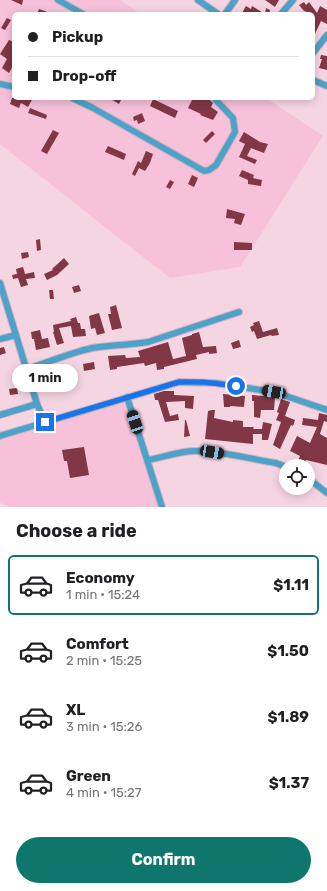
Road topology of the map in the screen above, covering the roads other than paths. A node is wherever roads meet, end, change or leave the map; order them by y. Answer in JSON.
{"nodes":[{"id":1,"x":58,"y":0,"type":"edge"},
{"id":2,"x":198,"y":0,"type":"edge"},
{"id":3,"x":235,"y":0,"type":"edge"},
{"id":4,"x":293,"y":0,"type":"edge"},
{"id":5,"x":79,"y":12,"type":"edge"},
{"id":6,"x":215,"y":12,"type":"edge"},
{"id":7,"x":226,"y":12,"type":"edge"},
{"id":8,"x":283,"y":12,"type":"edge"},
{"id":9,"x":327,"y":35,"type":"edge"},
{"id":10,"x":315,"y":50,"type":"edge"},
{"id":11,"x":315,"y":81,"type":"edge"},
{"id":12,"x":0,"y":84,"type":"edge"},
{"id":13,"x":327,"y":86,"type":"edge"},
{"id":14,"x":12,"y":87,"type":"edge"},
{"id":15,"x":76,"y":100,"type":"edge"},
{"id":16,"x":216,"y":100,"type":"edge"},
{"id":17,"x":0,"y":282,"type":"edge"},
{"id":18,"x":240,"y":312,"type":"dead end"},
{"id":19,"x":16,"y":335,"type":"junction"},
{"id":20,"x":0,"y":339,"type":"edge"},
{"id":21,"x":27,"y":369,"type":"junction"},
{"id":22,"x":127,"y":397,"type":"junction"},
{"id":23,"x":37,"y":404,"type":"junction"},
{"id":24,"x":327,"y":410,"type":"edge"},
{"id":25,"x":0,"y":415,"type":"edge"},
{"id":26,"x":45,"y":422,"type":"junction"},
{"id":27,"x":0,"y":436,"type":"edge"},
{"id":28,"x":148,"y":460,"type":"junction"},
{"id":29,"x":279,"y":465,"type":"edge"},
{"id":30,"x":315,"y":484,"type":"edge"},
{"id":31,"x":327,"y":493,"type":"edge"},
{"id":32,"x":162,"y":507,"type":"edge"}],
"edges":[{"from":1,"to":5,"type":"street"},
{"from":2,"to":6,"type":"street"},
{"from":3,"to":7,"type":"street"},
{"from":4,"to":8,"type":"street"},
{"from":9,"to":10,"type":"street"},
{"from":11,"to":13,"type":"street"},
{"from":12,"to":14,"type":"street"},
{"from":15,"to":16,"type":"street"},
{"from":17,"to":19,"type":"street"},
{"from":18,"to":21,"type":"street"},
{"from":19,"to":20,"type":"street"},
{"from":19,"to":21,"type":"street"},
{"from":21,"to":23,"type":"street"},
{"from":22,"to":24,"type":"street"},
{"from":22,"to":26,"type":"street"},
{"from":22,"to":28,"type":"street"},
{"from":23,"to":25,"type":"street"},
{"from":23,"to":26,"type":"street"},
{"from":26,"to":27,"type":"street"},
{"from":28,"to":29,"type":"street"},
{"from":28,"to":32,"type":"street"},
{"from":30,"to":31,"type":"street"}]}
